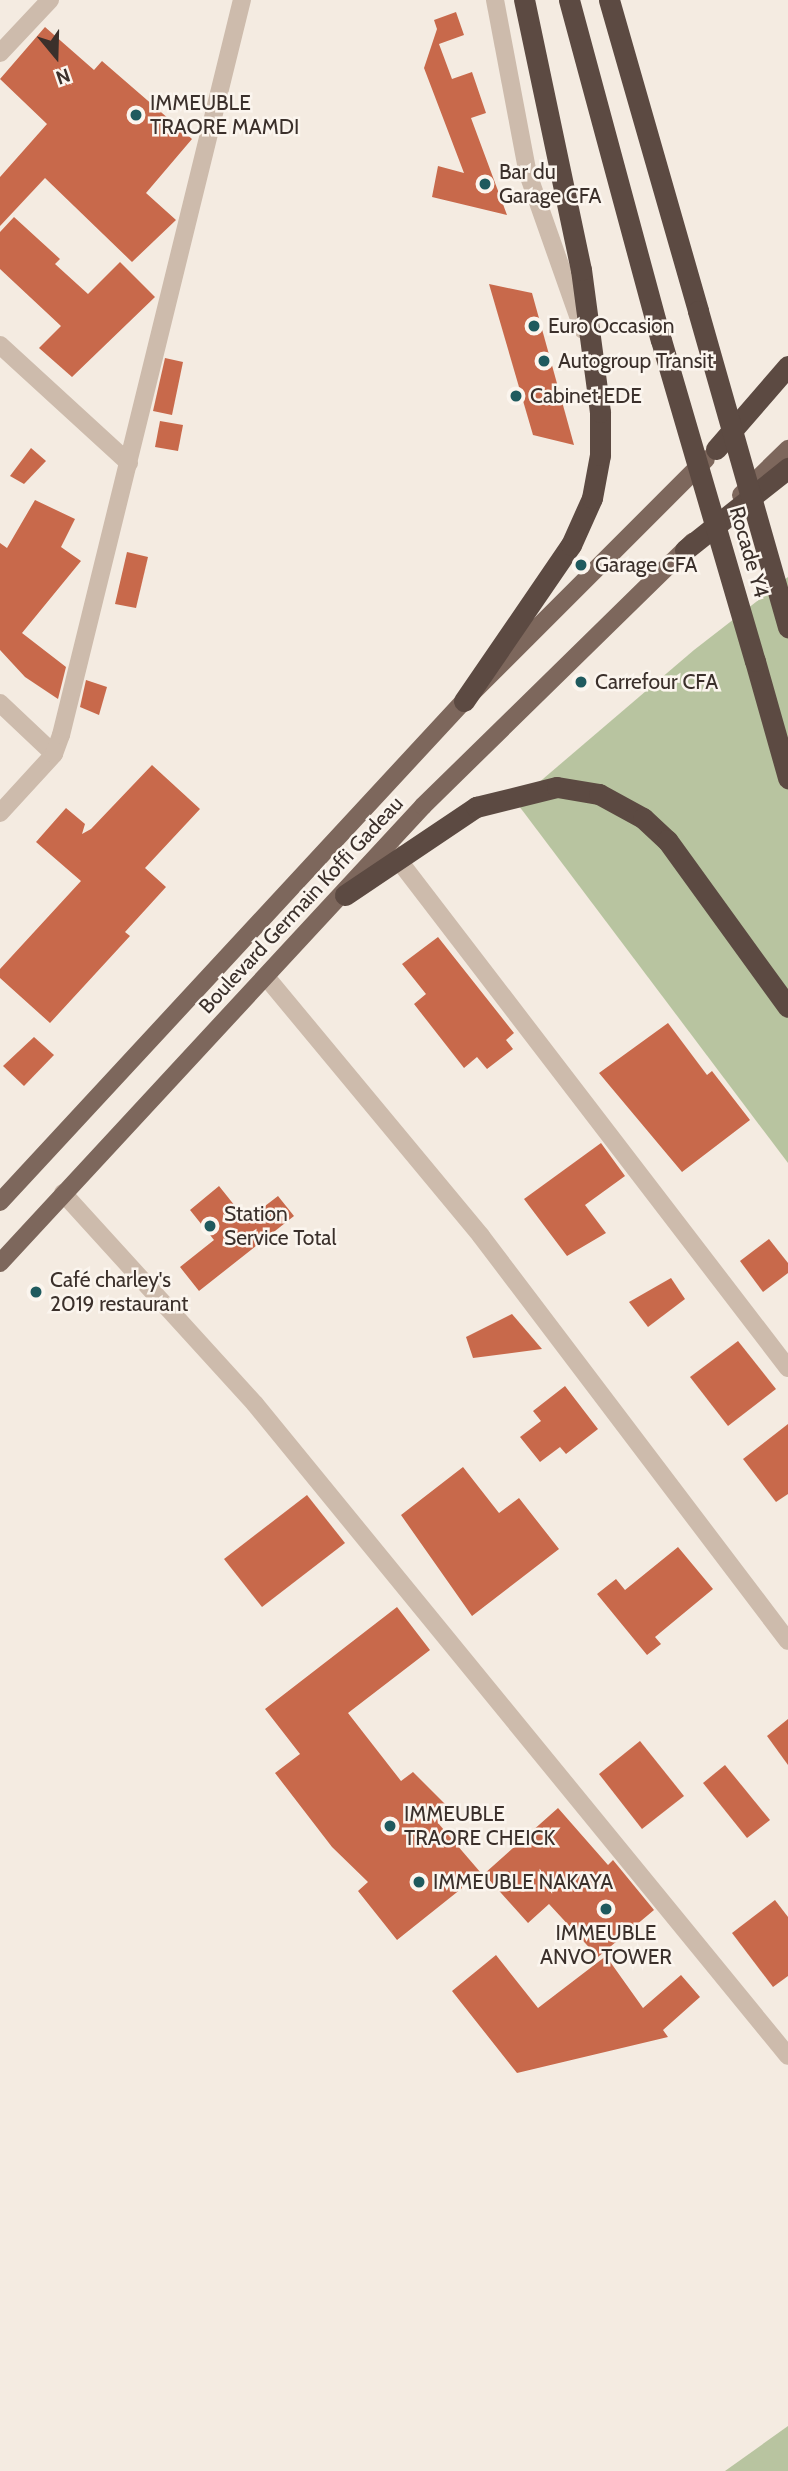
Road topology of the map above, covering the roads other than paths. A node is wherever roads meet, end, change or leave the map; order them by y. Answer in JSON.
{"nodes":[{"id":1,"x":50,"y":0,"type":"edge"},
{"id":2,"x":242,"y":0,"type":"edge"},
{"id":3,"x":495,"y":0,"type":"edge"},
{"id":4,"x":524,"y":0,"type":"edge"},
{"id":5,"x":569,"y":0,"type":"edge"},
{"id":6,"x":609,"y":0,"type":"edge"},
{"id":7,"x":0,"y":53,"type":"edge"},
{"id":8,"x":0,"y":345,"type":"edge"},
{"id":9,"x":592,"y":357,"type":"junction"},
{"id":10,"x":788,"y":366,"type":"edge"},
{"id":11,"x":788,"y":382,"type":"edge"},
{"id":12,"x":716,"y":449,"type":"junction"},
{"id":13,"x":788,"y":449,"type":"edge"},
{"id":14,"x":129,"y":463,"type":"junction"},
{"id":15,"x":788,"y":468,"type":"edge"},
{"id":16,"x":685,"y":550,"type":"junction"},
{"id":17,"x":788,"y":627,"type":"edge"},
{"id":18,"x":464,"y":701,"type":"junction"},
{"id":19,"x":0,"y":702,"type":"edge"},
{"id":20,"x":54,"y":754,"type":"junction"},
{"id":21,"x":788,"y":778,"type":"edge"},
{"id":22,"x":0,"y":813,"type":"edge"},
{"id":23,"x":393,"y":853,"type":"junction"},
{"id":24,"x":345,"y":895,"type":"joint"},
{"id":25,"x":267,"y":978,"type":"junction"},
{"id":26,"x":788,"y":1007,"type":"edge"},
{"id":27,"x":63,"y":1193,"type":"junction"},
{"id":28,"x":0,"y":1202,"type":"edge"},
{"id":29,"x":0,"y":1263,"type":"edge"},
{"id":30,"x":788,"y":1368,"type":"edge"},
{"id":31,"x":788,"y":1641,"type":"edge"},
{"id":32,"x":788,"y":2056,"type":"edge"}],
"edges":[{"from":1,"to":7,"type":"street"},
{"from":2,"to":14,"type":"street"},
{"from":3,"to":9,"type":"street"},
{"from":4,"to":9,"type":"highway"},
{"from":5,"to":21,"type":"highway","name":"Rocade Y4","bridge":true},
{"from":6,"to":17,"type":"highway","name":"Rocade Y4","bridge":true},
{"from":8,"to":14,"type":"street"},
{"from":9,"to":18,"type":"highway"},
{"from":10,"to":12,"type":"highway"},
{"from":11,"to":12,"type":"main road"},
{"from":12,"to":18,"type":"main road","name":"Boulevard Germain Koffi Gadeau"},
{"from":13,"to":16,"type":"main road"},
{"from":14,"to":20,"type":"street"},
{"from":15,"to":16,"type":"highway"},
{"from":16,"to":23,"type":"main road","name":"Boulevard Germain Koffi Gadeau"},
{"from":18,"to":28,"type":"main road","name":"Boulevard Germain Koffi Gadeau"},
{"from":19,"to":20,"type":"street"},
{"from":20,"to":22,"type":"street"},
{"from":23,"to":24,"type":"highway"},
{"from":23,"to":26,"type":"highway"},
{"from":23,"to":30,"type":"street"},
{"from":24,"to":25,"type":"main road","name":"Boulevard Germain Koffi Gadeau"},
{"from":25,"to":27,"type":"main road","name":"Boulevard Germain Koffi Gadeau"},
{"from":25,"to":31,"type":"street"},
{"from":27,"to":29,"type":"main road","name":"Boulevard Germain Koffi Gadeau"},
{"from":27,"to":32,"type":"street"}]}
